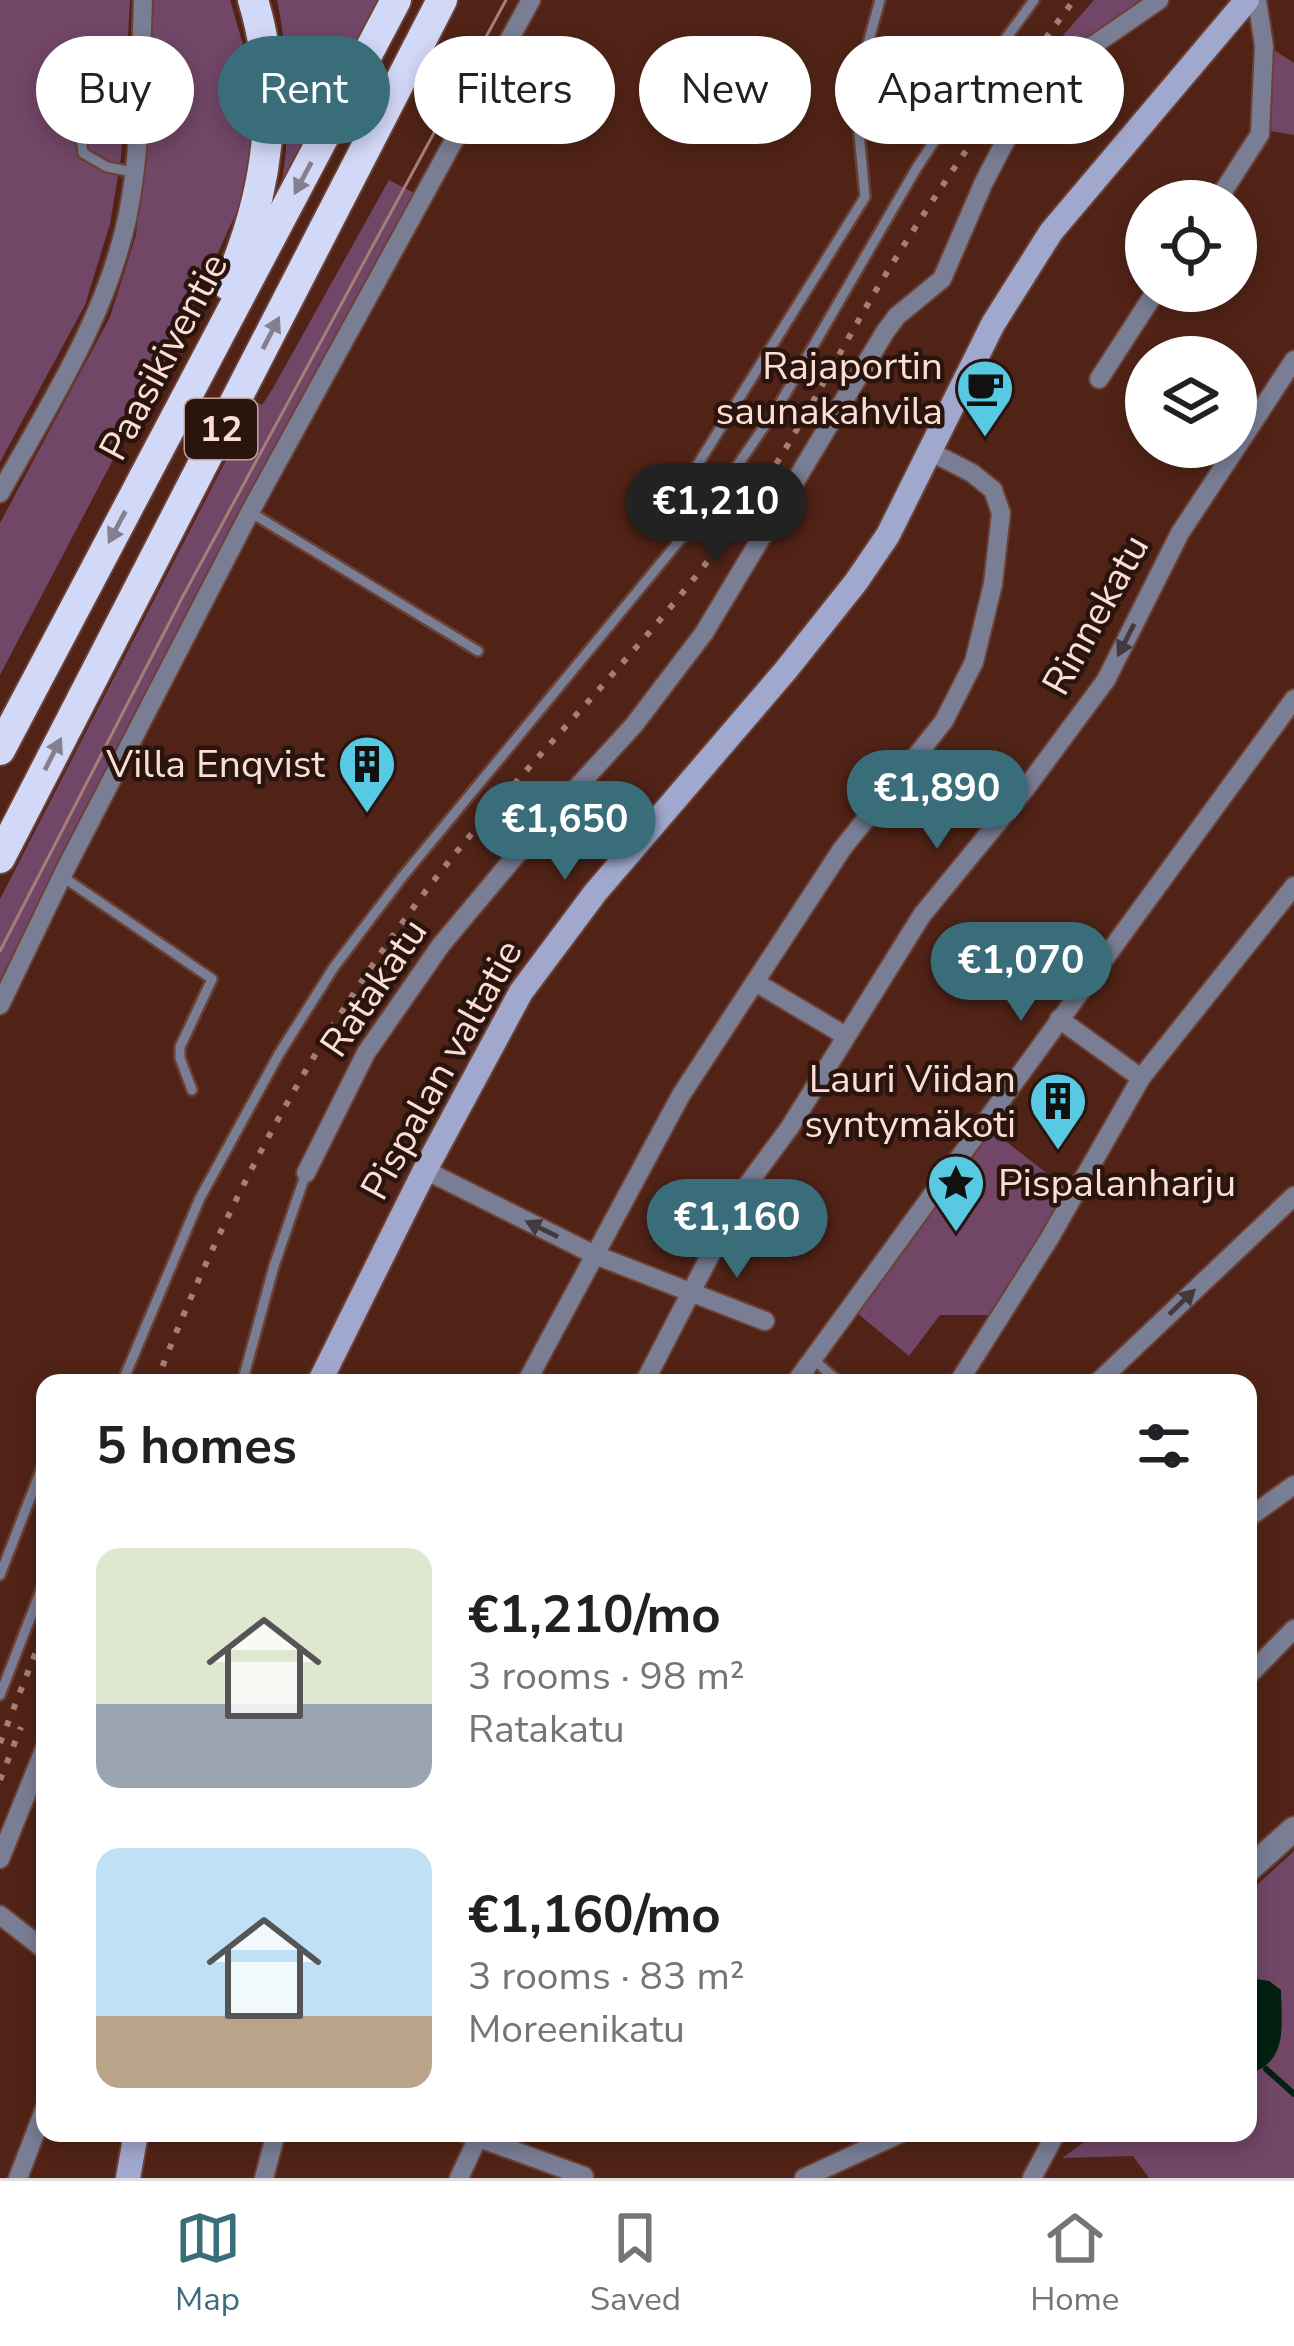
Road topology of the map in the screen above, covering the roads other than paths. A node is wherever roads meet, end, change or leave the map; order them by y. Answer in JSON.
{"nodes":[{"id":1,"x":142,"y":0,"type":"edge"},
{"id":2,"x":253,"y":0,"type":"edge"},
{"id":3,"x":396,"y":0,"type":"edge"},
{"id":4,"x":442,"y":0,"type":"edge"},
{"id":5,"x":531,"y":0,"type":"edge"},
{"id":6,"x":880,"y":0,"type":"edge"},
{"id":7,"x":1034,"y":0,"type":"edge"},
{"id":8,"x":1159,"y":0,"type":"edge"},
{"id":9,"x":1247,"y":0,"type":"edge"},
{"id":10,"x":1257,"y":0,"type":"edge"},
{"id":11,"x":82,"y":144,"type":"edge"},
{"id":12,"x":134,"y":172,"type":"junction"},
{"id":13,"x":1230,"y":180,"type":"edge"},
{"id":14,"x":1143,"y":312,"type":"edge"},
{"id":15,"x":1294,"y":360,"type":"edge"},
{"id":16,"x":1099,"y":380,"type":"dead end"},
{"id":17,"x":172,"y":424,"type":"junction"},
{"id":18,"x":931,"y":452,"type":"junction"},
{"id":19,"x":693,"y":472,"type":"dead end"},
{"id":20,"x":0,"y":493,"type":"edge"},
{"id":21,"x":250,"y":512,"type":"junction"},
{"id":22,"x":478,"y":651,"type":"dead end"},
{"id":23,"x":1294,"y":699,"type":"edge"},
{"id":24,"x":0,"y":750,"type":"edge"},
{"id":25,"x":0,"y":858,"type":"edge"},
{"id":26,"x":62,"y":876,"type":"junction"},
{"id":27,"x":1294,"y":886,"type":"edge"},
{"id":28,"x":755,"y":982,"type":"junction"},
{"id":29,"x":0,"y":1005,"type":"edge"},
{"id":30,"x":1059,"y":1019,"type":"junction"},
{"id":31,"x":846,"y":1036,"type":"junction"},
{"id":32,"x":1141,"y":1078,"type":"junction"},
{"id":33,"x":192,"y":1090,"type":"dead end"},
{"id":34,"x":424,"y":1170,"type":"junction"},
{"id":35,"x":306,"y":1173,"type":"joint"},
{"id":36,"x":1294,"y":1196,"type":"edge"},
{"id":37,"x":595,"y":1255,"type":"junction"},
{"id":38,"x":689,"y":1291,"type":"junction"},
{"id":39,"x":766,"y":1321,"type":"dead end"},
{"id":40,"x":812,"y":1359,"type":"junction"},
{"id":41,"x":126,"y":1374,"type":"edge"},
{"id":42,"x":244,"y":1374,"type":"edge"},
{"id":43,"x":323,"y":1374,"type":"edge"},
{"id":44,"x":531,"y":1374,"type":"edge"},
{"id":45,"x":648,"y":1374,"type":"edge"},
{"id":46,"x":801,"y":1374,"type":"edge"},
{"id":47,"x":830,"y":1374,"type":"edge"},
{"id":48,"x":964,"y":1374,"type":"edge"},
{"id":49,"x":1106,"y":1374,"type":"edge"},
{"id":50,"x":36,"y":1483,"type":"edge"},
{"id":51,"x":1294,"y":1485,"type":"edge"},
{"id":52,"x":1257,"y":1512,"type":"edge"},
{"id":53,"x":0,"y":1575,"type":"edge"},
{"id":54,"x":36,"y":1603,"type":"edge"},
{"id":55,"x":1294,"y":1629,"type":"edge"},
{"id":56,"x":1257,"y":1667,"type":"edge"},
{"id":57,"x":0,"y":1695,"type":"edge"},
{"id":58,"x":36,"y":1770,"type":"edge"},
{"id":59,"x":1294,"y":1828,"type":"edge"},
{"id":60,"x":0,"y":1859,"type":"edge"},
{"id":61,"x":1257,"y":1862,"type":"edge"},
{"id":62,"x":0,"y":1915,"type":"edge"},
{"id":63,"x":36,"y":1944,"type":"edge"},
{"id":64,"x":36,"y":2131,"type":"edge"},
{"id":65,"x":134,"y":2142,"type":"edge"},
{"id":66,"x":274,"y":2142,"type":"edge"},
{"id":67,"x":471,"y":2142,"type":"edge"},
{"id":68,"x":495,"y":2142,"type":"edge"},
{"id":69,"x":882,"y":2142,"type":"edge"},
{"id":70,"x":1051,"y":2142,"type":"edge"},
{"id":71,"x":584,"y":2176,"type":"edge"},
{"id":72,"x":18,"y":2178,"type":"edge"},
{"id":73,"x":128,"y":2178,"type":"edge"},
{"id":74,"x":264,"y":2178,"type":"edge"},
{"id":75,"x":459,"y":2178,"type":"edge"},
{"id":76,"x":805,"y":2178,"type":"edge"},
{"id":77,"x":1032,"y":2178,"type":"edge"}],
"edges":[{"from":1,"to":12,"type":"street"},
{"from":2,"to":17,"type":"highway"},
{"from":3,"to":17,"type":"highway","name":"Paasikiventie","number":"12","one_way":true},
{"from":25,"to":4,"type":"highway","number":"12","one_way":true},
{"from":5,"to":21,"type":"street"},
{"from":6,"to":19,"type":"lane"},
{"from":7,"to":41,"type":"lane"},
{"from":8,"to":35,"type":"street","name":"Ratakatu"},
{"from":9,"to":18,"type":"main road","name":"Pispalan valtatie"},
{"from":10,"to":13,"type":"street"},
{"from":11,"to":12,"type":"lane"},
{"from":12,"to":20,"type":"street"},
{"from":14,"to":16,"type":"street"},
{"from":15,"to":31,"type":"street","name":"Rinnekatu","one_way":true},
{"from":17,"to":24,"type":"highway","name":"Paasikiventie","number":"12","one_way":true},
{"from":18,"to":28,"type":"street"},
{"from":18,"to":34,"type":"main road","name":"Pispalan valtatie"},
{"from":21,"to":22,"type":"lane"},
{"from":21,"to":26,"type":"street"},
{"from":23,"to":30,"type":"street"},
{"from":26,"to":29,"type":"street"},
{"from":26,"to":33,"type":"lane"},
{"from":27,"to":32,"type":"street"},
{"from":28,"to":31,"type":"street"},
{"from":28,"to":37,"type":"street"},
{"from":30,"to":32,"type":"street"},
{"from":30,"to":40,"type":"street"},
{"from":31,"to":38,"type":"street","name":"Rinnekatu"},
{"from":32,"to":48,"type":"street"},
{"from":37,"to":34,"type":"street","one_way":true},
{"from":34,"to":43,"type":"main road","name":"Pispalan valtatie"},
{"from":35,"to":42,"type":"lane","name":"Ratakatu"},
{"from":49,"to":36,"type":"street","one_way":true},
{"from":37,"to":38,"type":"street"},
{"from":37,"to":44,"type":"street"},
{"from":38,"to":39,"type":"street"},
{"from":38,"to":45,"type":"street","name":"Rinnekatu"},
{"from":40,"to":46,"type":"street"},
{"from":40,"to":47,"type":"lane"},
{"from":50,"to":53,"type":"lane"},
{"from":51,"to":52,"type":"street"},
{"from":54,"to":57,"type":"lane"},
{"from":55,"to":56,"type":"street"},
{"from":58,"to":60,"type":"street"},
{"from":59,"to":61,"type":"street"},
{"from":62,"to":63,"type":"street"},
{"from":64,"to":72,"type":"street"},
{"from":65,"to":73,"type":"main road"},
{"from":66,"to":74,"type":"street"},
{"from":67,"to":75,"type":"street"},
{"from":68,"to":71,"type":"street"},
{"from":69,"to":76,"type":"street"},
{"from":70,"to":77,"type":"street"}]}
